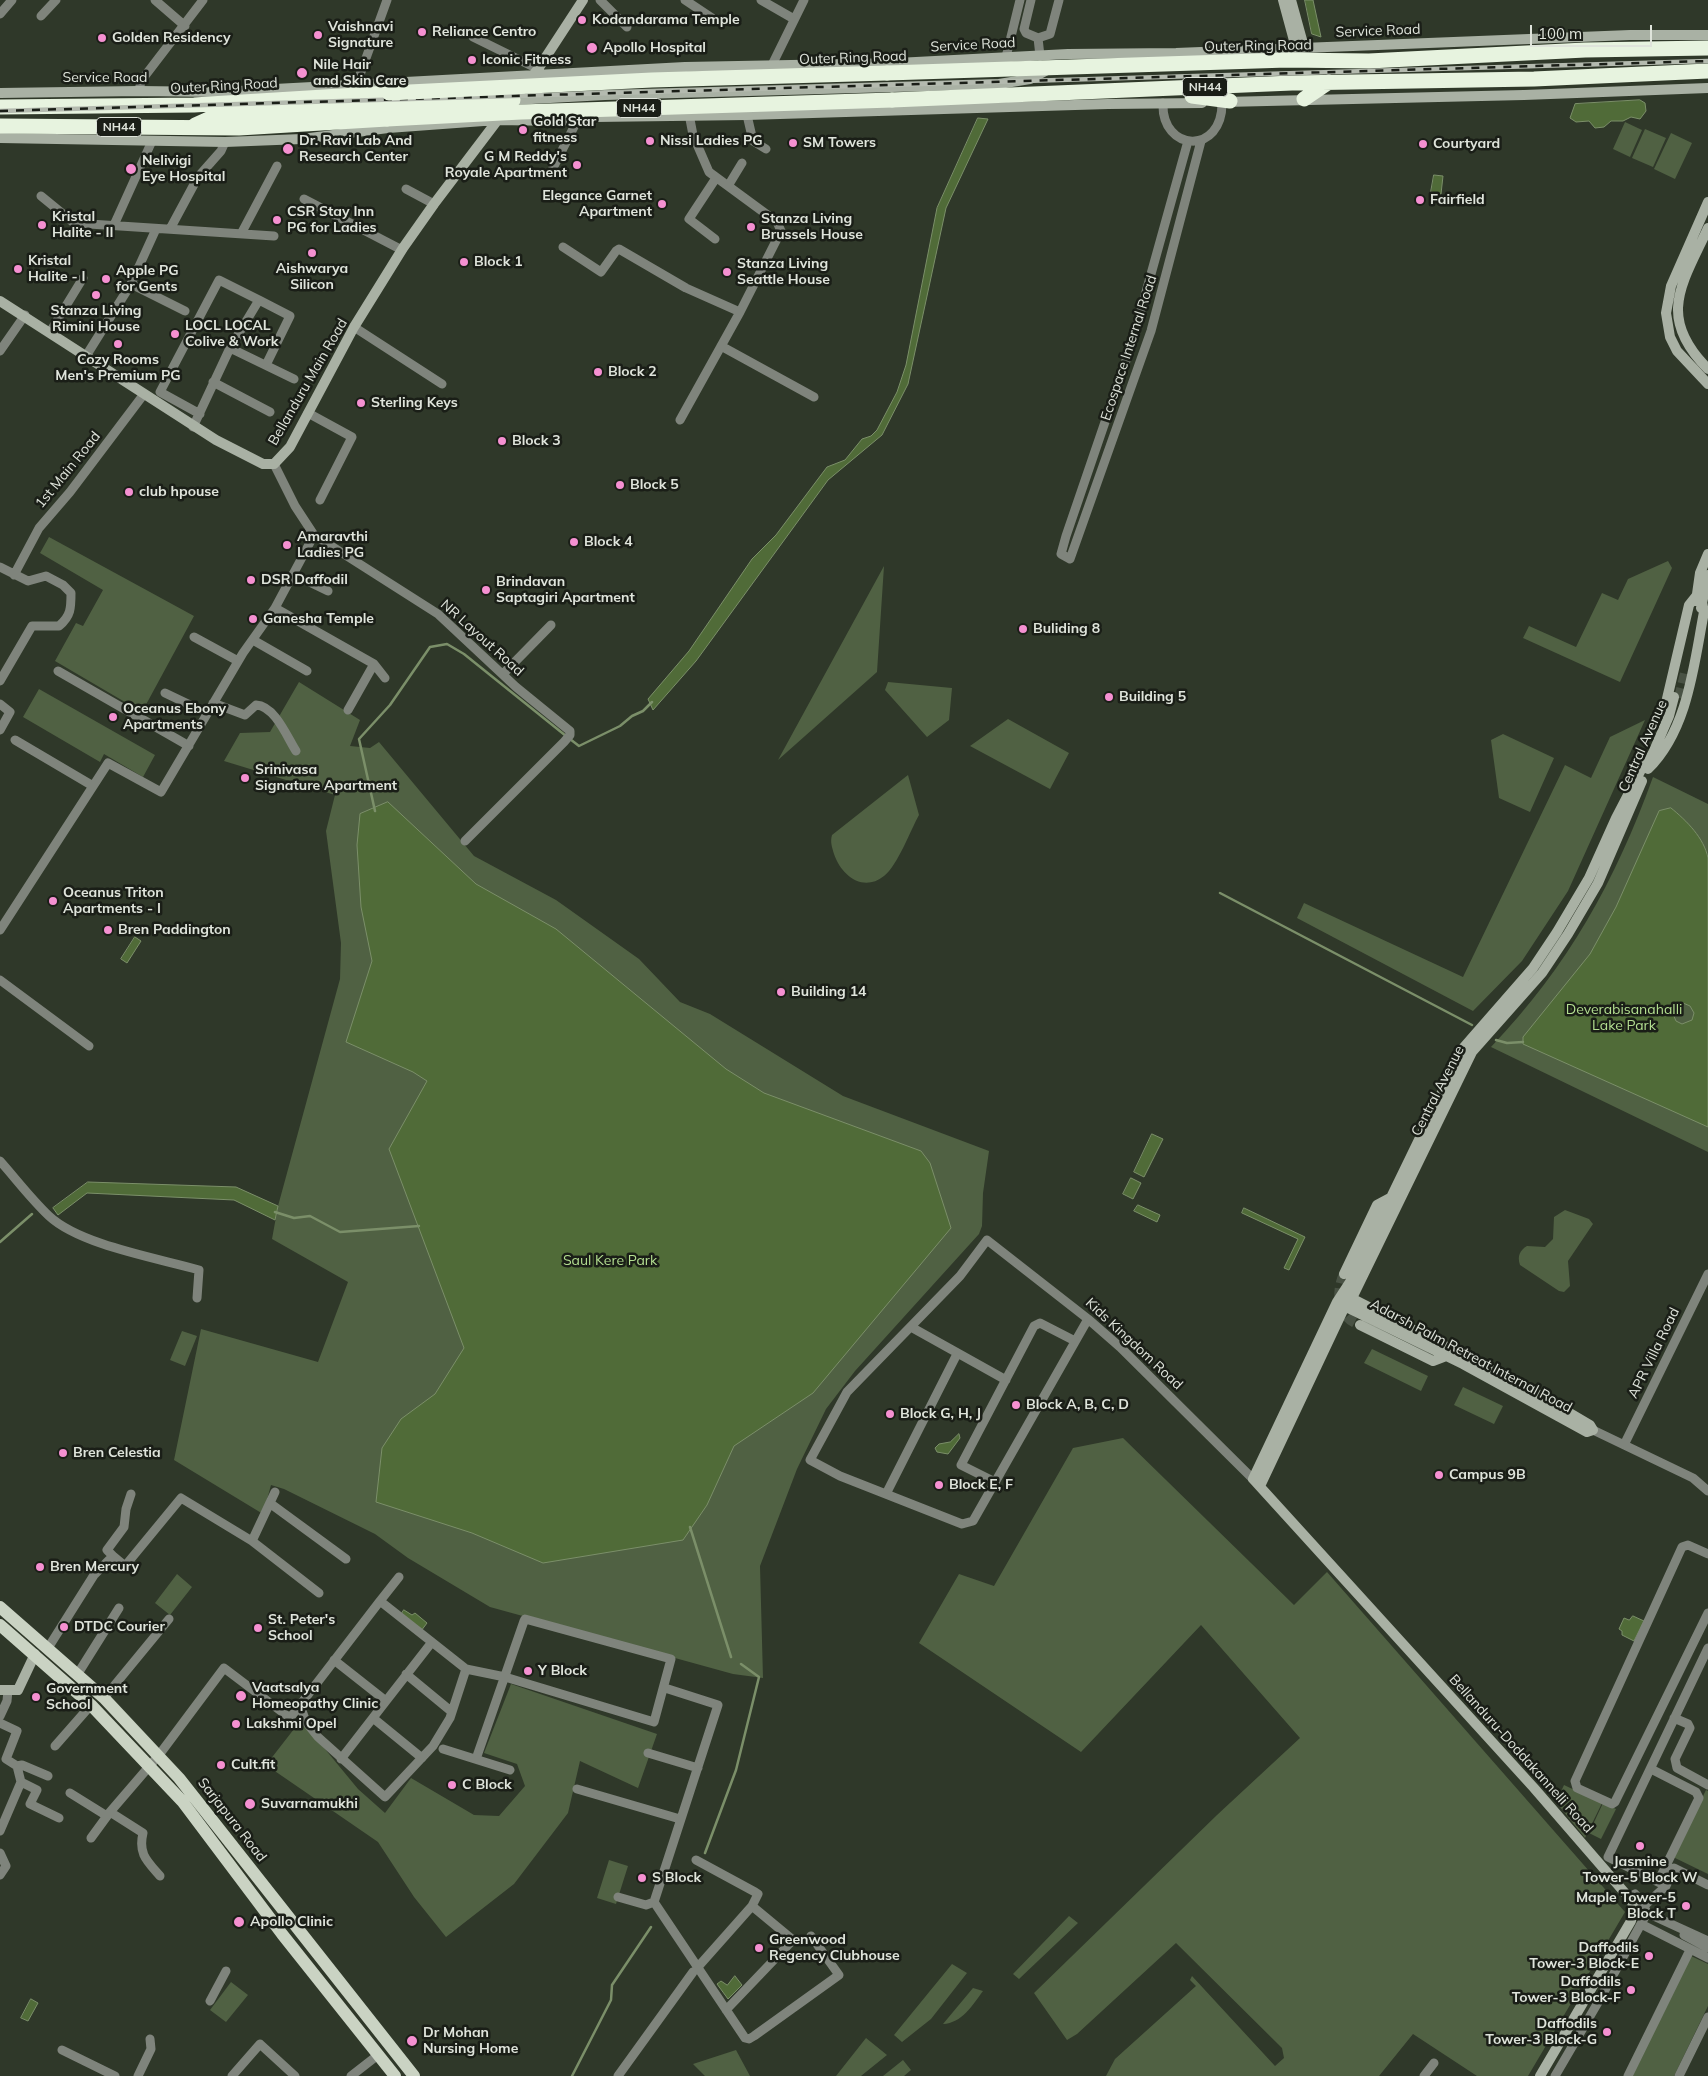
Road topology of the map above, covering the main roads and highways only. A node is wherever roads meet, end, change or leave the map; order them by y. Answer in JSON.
{"nodes":[{"id":1,"x":1708,"y":48,"type":"edge"},
{"id":2,"x":1708,"y":56,"type":"edge"},
{"id":3,"x":1342,"y":61,"type":"junction"},
{"id":4,"x":1708,"y":71,"type":"edge"},
{"id":5,"x":1329,"y":82,"type":"junction"},
{"id":6,"x":1164,"y":96,"type":"junction"},
{"id":7,"x":1304,"y":99,"type":"road end"},
{"id":8,"x":513,"y":100,"type":"road end"},
{"id":9,"x":1225,"y":106,"type":"road end"},
{"id":10,"x":0,"y":107,"type":"edge"},
{"id":11,"x":0,"y":126,"type":"edge"},
{"id":12,"x":189,"y":128,"type":"junction"},
{"id":13,"x":0,"y":1607,"type":"edge"},
{"id":14,"x":0,"y":1625,"type":"edge"},
{"id":15,"x":293,"y":1924,"type":"junction"},
{"id":16,"x":282,"y":1934,"type":"junction"},
{"id":17,"x":395,"y":2076,"type":"edge"},
{"id":18,"x":414,"y":2076,"type":"edge"}],
"edges":[{"from":1,"to":3,"type":"highway","name":"Outer Ring Road","number":"NH44"},
{"from":2,"to":3,"type":"highway"},
{"from":3,"to":10,"type":"highway","name":"Outer Ring Road","number":"NH44","bridge":true},
{"from":4,"to":5,"type":"highway","number":"NH44"},
{"from":5,"to":6,"type":"highway","number":"NH44"},
{"from":5,"to":7,"type":"highway"},
{"from":6,"to":9,"type":"highway"},
{"from":6,"to":12,"type":"highway","number":"NH44","bridge":true},
{"from":8,"to":12,"type":"highway"},
{"from":11,"to":12,"type":"highway","number":"NH44"},
{"from":13,"to":15,"type":"main road","name":"Sarjapura Road"},
{"from":14,"to":16,"type":"main road","name":"Sarjapura Road"},
{"from":15,"to":16,"type":"main road"},
{"from":15,"to":18,"type":"main road","name":"Sarjapura Road"},
{"from":16,"to":17,"type":"main road","name":"Sarjapura Road"}]}
